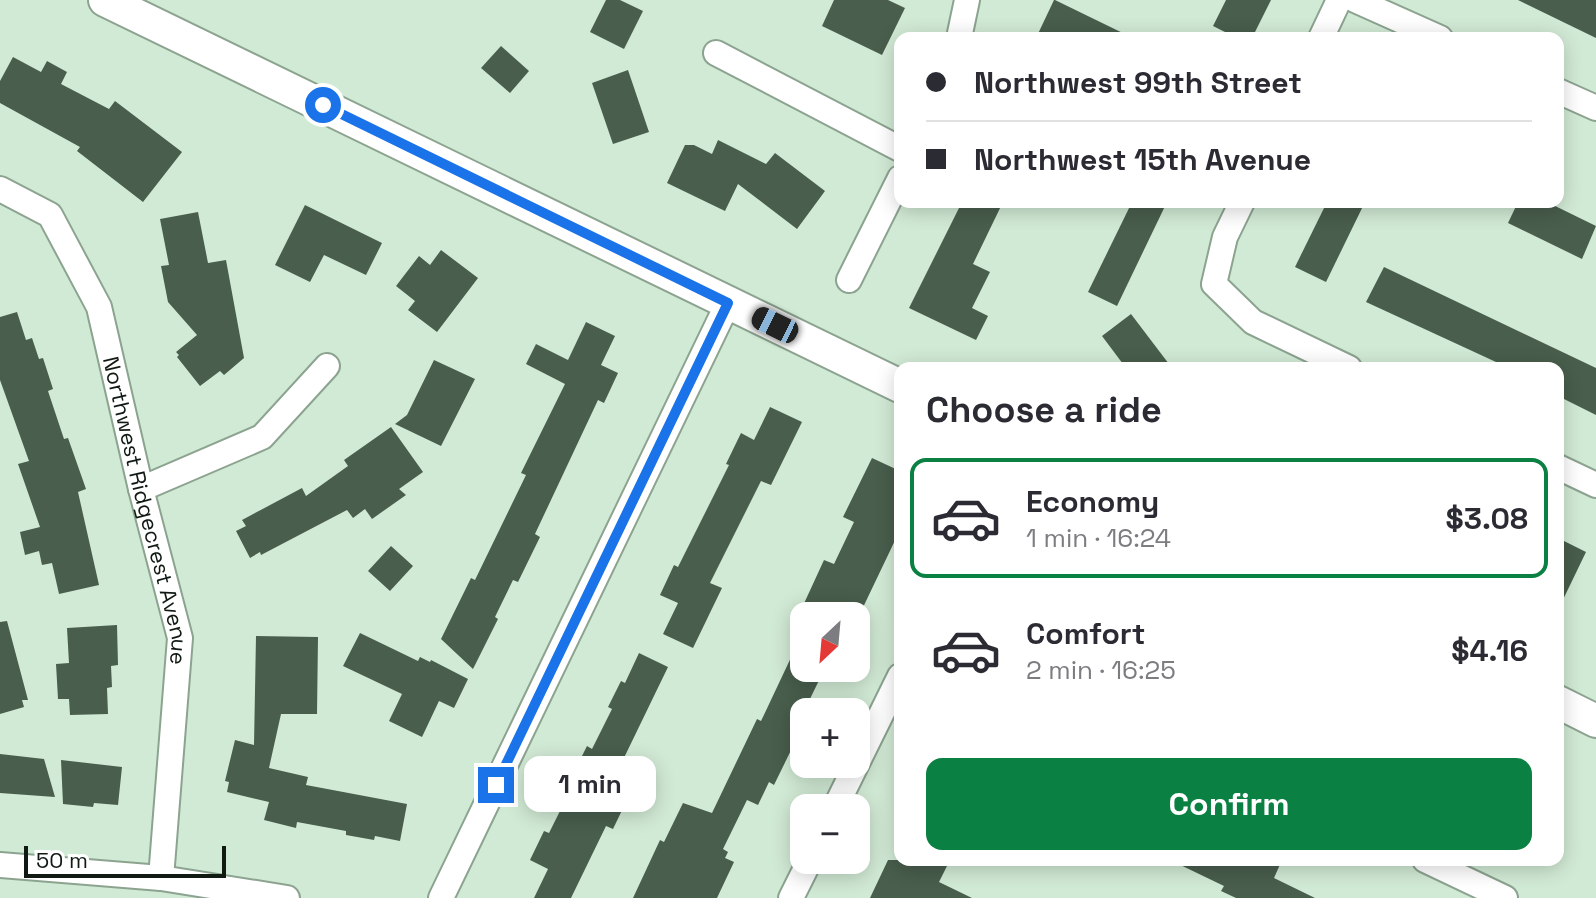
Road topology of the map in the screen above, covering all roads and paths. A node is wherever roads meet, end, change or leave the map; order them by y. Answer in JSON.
{"nodes":[{"id":1,"x":105,"y":0,"type":"edge"},
{"id":2,"x":967,"y":0,"type":"edge"},
{"id":3,"x":1339,"y":0,"type":"edge"},
{"id":4,"x":1355,"y":0,"type":"edge"},
{"id":5,"x":960,"y":32,"type":"edge"},
{"id":6,"x":1324,"y":32,"type":"edge"},
{"id":7,"x":1427,"y":32,"type":"edge"},
{"id":8,"x":716,"y":53,"type":"dead end"},
{"id":9,"x":1564,"y":94,"type":"edge"},
{"id":10,"x":1596,"y":108,"type":"edge"},
{"id":11,"x":894,"y":146,"type":"edge"},
{"id":12,"x":0,"y":189,"type":"edge"},
{"id":13,"x":894,"y":190,"type":"edge"},
{"id":14,"x":1239,"y":208,"type":"edge"},
{"id":15,"x":849,"y":280,"type":"dead end"},
{"id":16,"x":728,"y":303,"type":"junction"},
{"id":17,"x":1336,"y":362,"type":"edge"},
{"id":18,"x":327,"y":366,"type":"dead end"},
{"id":19,"x":894,"y":383,"type":"edge"},
{"id":20,"x":1564,"y":470,"type":"edge"},
{"id":21,"x":1596,"y":485,"type":"edge"},
{"id":22,"x":141,"y":489,"type":"junction"},
{"id":23,"x":894,"y":688,"type":"edge"},
{"id":24,"x":1564,"y":704,"type":"edge"},
{"id":25,"x":1593,"y":713,"type":"edge"},
{"id":26,"x":842,"y":794,"type":"edge"},
{"id":27,"x":0,"y":865,"type":"edge"},
{"id":28,"x":1438,"y":866,"type":"edge"},
{"id":29,"x":803,"y":874,"type":"edge"},
{"id":30,"x":161,"y":878,"type":"junction"},
{"id":31,"x":287,"y":898,"type":"edge"},
{"id":32,"x":441,"y":898,"type":"edge"},
{"id":33,"x":791,"y":898,"type":"edge"},
{"id":34,"x":1505,"y":898,"type":"edge"}],
"edges":[{"from":1,"to":16,"type":"main road"},
{"from":2,"to":5,"type":"street"},
{"from":3,"to":6,"type":"street"},
{"from":4,"to":7,"type":"street"},
{"from":8,"to":11,"type":"street"},
{"from":9,"to":10,"type":"street"},
{"from":12,"to":22,"type":"street","name":"Northwest Ridgecrest Avenue"},
{"from":13,"to":15,"type":"street"},
{"from":14,"to":17,"type":"street"},
{"from":16,"to":19,"type":"main road"},
{"from":16,"to":32,"type":"street"},
{"from":18,"to":22,"type":"street"},
{"from":20,"to":21,"type":"street"},
{"from":22,"to":30,"type":"street","name":"Northwest Ridgecrest Avenue"},
{"from":23,"to":26,"type":"street"},
{"from":24,"to":25,"type":"main road"},
{"from":27,"to":30,"type":"street"},
{"from":28,"to":34,"type":"street"},
{"from":29,"to":33,"type":"street"},
{"from":30,"to":31,"type":"street"}]}
